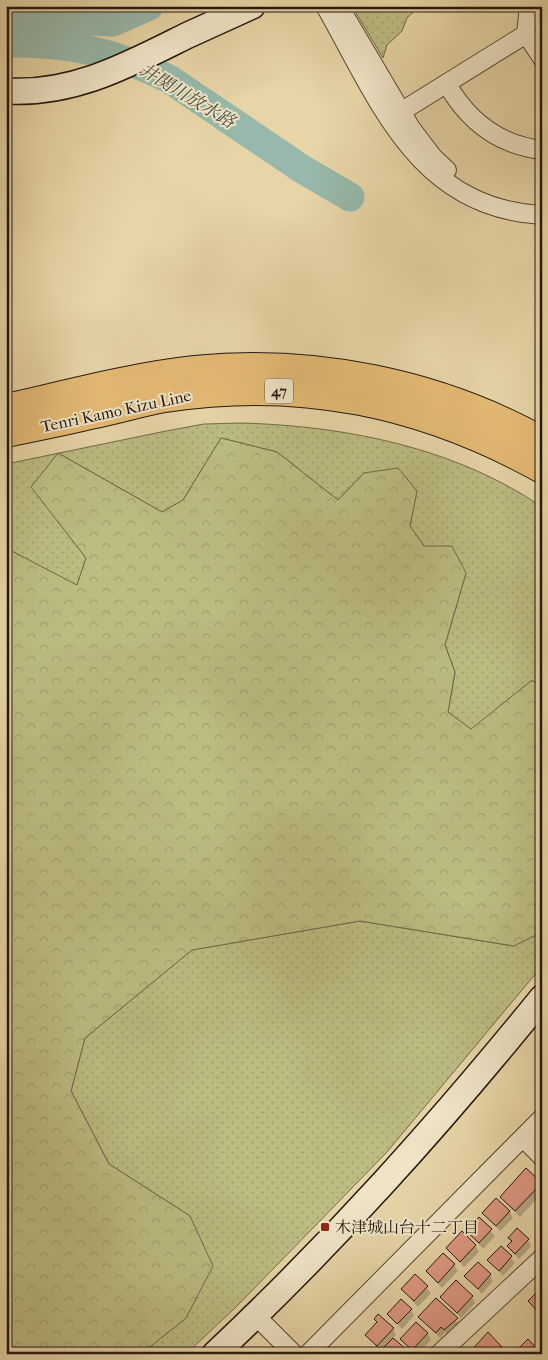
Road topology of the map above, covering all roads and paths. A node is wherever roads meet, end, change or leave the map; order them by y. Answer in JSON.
{"nodes":[{"id":1,"x":252,"y":6,"type":"edge"},
{"id":2,"x":325,"y":6,"type":"edge"},
{"id":3,"x":339,"y":6,"type":"edge"},
{"id":4,"x":529,"y":6,"type":"edge"},
{"id":5,"x":526,"y":34,"type":"junction"},
{"id":6,"x":542,"y":58,"type":"edge"},
{"id":7,"x":447,"y":84,"type":"junction"},
{"id":8,"x":6,"y":91,"type":"edge"},
{"id":9,"x":395,"y":115,"type":"junction"},
{"id":10,"x":542,"y":150,"type":"edge"},
{"id":11,"x":542,"y":207,"type":"edge"},
{"id":12,"x":542,"y":215,"type":"edge"},
{"id":13,"x":6,"y":408,"type":"edge"},
{"id":14,"x":6,"y":433,"type":"edge"},
{"id":15,"x":542,"y":441,"type":"edge"},
{"id":16,"x":542,"y":469,"type":"edge"},
{"id":17,"x":542,"y":998,"type":"edge"},
{"id":18,"x":542,"y":1118,"type":"edge"},
{"id":19,"x":523,"y":1138,"type":"junction"},
{"id":20,"x":542,"y":1157,"type":"edge"},
{"id":21,"x":542,"y":1258,"type":"edge"},
{"id":22,"x":256,"y":1316,"type":"junction"},
{"id":23,"x":215,"y":1354,"type":"edge"},
{"id":24,"x":294,"y":1354,"type":"edge"},
{"id":25,"x":308,"y":1354,"type":"edge"},
{"id":26,"x":440,"y":1354,"type":"edge"}],
"edges":[{"from":1,"to":8,"type":"street"},
{"from":2,"to":9,"type":"street"},
{"from":3,"to":9,"type":"street"},
{"from":4,"to":5,"type":"street"},
{"from":5,"to":6,"type":"street"},
{"from":5,"to":7,"type":"street"},
{"from":7,"to":9,"type":"street"},
{"from":7,"to":10,"type":"street"},
{"from":9,"to":11,"type":"street"},
{"from":9,"to":12,"type":"street"},
{"from":13,"to":15,"type":"main road","name":"Tenri Kamo Kizu Line","number":"47"},
{"from":14,"to":16,"type":"main road","name":"Tenri Kamo Kizu Line","number":"47"},
{"from":17,"to":22,"type":"street"},
{"from":18,"to":19,"type":"street"},
{"from":19,"to":20,"type":"street"},
{"from":19,"to":25,"type":"street"},
{"from":21,"to":26,"type":"street"},
{"from":22,"to":23,"type":"street"},
{"from":22,"to":24,"type":"street"}]}
